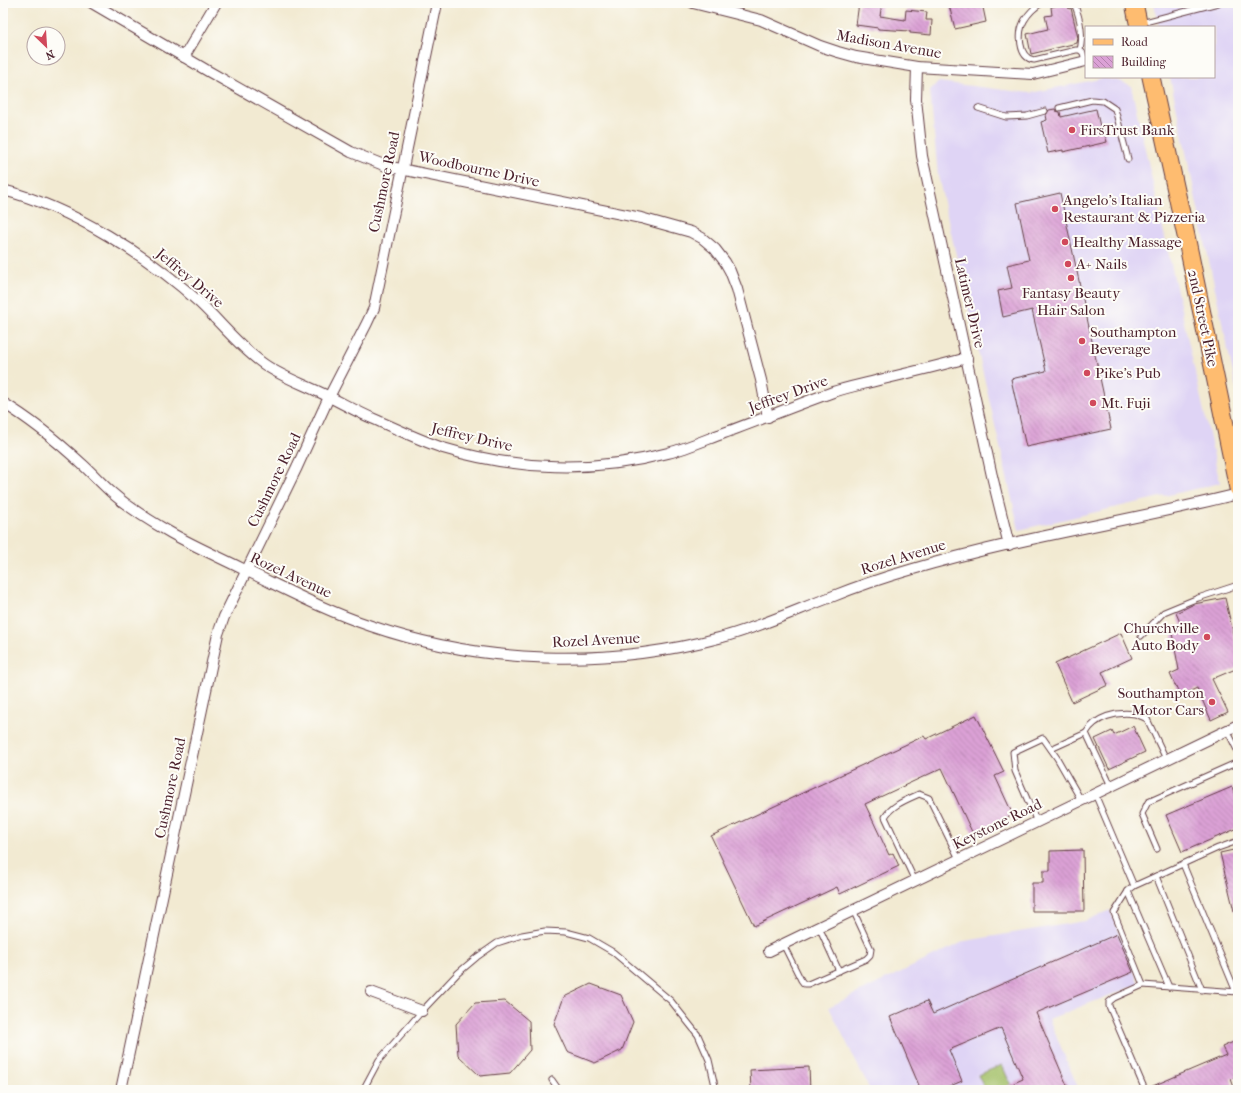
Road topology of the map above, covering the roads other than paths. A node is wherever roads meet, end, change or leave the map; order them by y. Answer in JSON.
{"nodes":[{"id":1,"x":92,"y":3,"type":"edge"},
{"id":2,"x":216,"y":3,"type":"edge"},
{"id":3,"x":437,"y":3,"type":"edge"},
{"id":4,"x":693,"y":3,"type":"edge"},
{"id":5,"x":1042,"y":3,"type":"edge"},
{"id":6,"x":1074,"y":3,"type":"edge"},
{"id":7,"x":1134,"y":3,"type":"edge"},
{"id":8,"x":1218,"y":3,"type":"edge"},
{"id":9,"x":1139,"y":25,"type":"edge"},
{"id":10,"x":1080,"y":50,"type":"junction"},
{"id":11,"x":184,"y":57,"type":"junction"},
{"id":12,"x":1085,"y":61,"type":"edge"},
{"id":13,"x":917,"y":67,"type":"junction"},
{"id":14,"x":1151,"y":78,"type":"edge"},
{"id":15,"x":978,"y":108,"type":"dead end"},
{"id":16,"x":1059,"y":108,"type":"dead end"},
{"id":17,"x":1045,"y":111,"type":"dead end"},
{"id":18,"x":1128,"y":159,"type":"dead end"},
{"id":19,"x":403,"y":169,"type":"junction"},
{"id":20,"x":3,"y":190,"type":"edge"},
{"id":21,"x":967,"y":358,"type":"junction"},
{"id":22,"x":329,"y":397,"type":"junction"},
{"id":23,"x":3,"y":403,"type":"edge"},
{"id":24,"x":768,"y":417,"type":"junction"},
{"id":25,"x":1238,"y":488,"type":"edge"},
{"id":26,"x":1238,"y":494,"type":"edge"},
{"id":27,"x":1009,"y":545,"type":"junction"},
{"id":28,"x":246,"y":571,"type":"junction"},
{"id":29,"x":1238,"y":585,"type":"edge"},
{"id":30,"x":1141,"y":636,"type":"dead end"},
{"id":31,"x":1238,"y":725,"type":"edge"},
{"id":32,"x":1227,"y":730,"type":"junction"},
{"id":33,"x":1086,"y":733,"type":"junction"},
{"id":34,"x":1051,"y":749,"type":"junction"},
{"id":35,"x":1238,"y":752,"type":"edge"},
{"id":36,"x":1166,"y":759,"type":"junction"},
{"id":37,"x":1238,"y":762,"type":"edge"},
{"id":38,"x":1111,"y":786,"type":"junction"},
{"id":39,"x":1095,"y":794,"type":"junction"},
{"id":40,"x":1081,"y":800,"type":"junction"},
{"id":41,"x":1037,"y":822,"type":"junction"},
{"id":42,"x":1238,"y":841,"type":"edge"},
{"id":43,"x":1157,"y":849,"type":"dead end"},
{"id":44,"x":959,"y":859,"type":"junction"},
{"id":45,"x":1183,"y":864,"type":"junction"},
{"id":46,"x":1156,"y":876,"type":"junction"},
{"id":47,"x":915,"y":880,"type":"junction"},
{"id":48,"x":1134,"y":886,"type":"junction"},
{"id":49,"x":1128,"y":891,"type":"junction"},
{"id":50,"x":853,"y":910,"type":"junction"},
{"id":51,"x":819,"y":927,"type":"junction"},
{"id":52,"x":783,"y":944,"type":"junction"},
{"id":53,"x":769,"y":951,"type":"dead end"},
{"id":54,"x":839,"y":970,"type":"junction"},
{"id":55,"x":1144,"y":985,"type":"junction"},
{"id":56,"x":1169,"y":987,"type":"junction"},
{"id":57,"x":1202,"y":990,"type":"junction"},
{"id":58,"x":371,"y":992,"type":"dead end"},
{"id":59,"x":1237,"y":992,"type":"edge"},
{"id":60,"x":422,"y":1011,"type":"junction"},
{"id":61,"x":552,"y":1080,"type":"dead end"},
{"id":62,"x":121,"y":1090,"type":"edge"},
{"id":63,"x":363,"y":1090,"type":"edge"},
{"id":64,"x":559,"y":1090,"type":"edge"},
{"id":65,"x":716,"y":1090,"type":"edge"},
{"id":66,"x":1145,"y":1090,"type":"edge"}],
"edges":[{"from":1,"to":11,"type":"street","name":"Woodbourne Drive"},
{"from":2,"to":11,"type":"street"},
{"from":3,"to":19,"type":"street","name":"Cushmore Road"},
{"from":4,"to":13,"type":"street","name":"Madison Avenue"},
{"from":5,"to":10,"type":"lane"},
{"from":6,"to":10,"type":"lane"},
{"from":7,"to":9,"type":"main road"},
{"from":8,"to":9,"type":"lane"},
{"from":10,"to":12,"type":"lane"},
{"from":11,"to":19,"type":"street","name":"Woodbourne Drive"},
{"from":12,"to":13,"type":"street","name":"Madison Avenue"},
{"from":13,"to":21,"type":"street","name":"Latimer Drive"},
{"from":14,"to":25,"type":"main road","name":"2nd Street Pike"},
{"from":15,"to":17,"type":"lane"},
{"from":16,"to":18,"type":"lane"},
{"from":19,"to":22,"type":"street","name":"Cushmore Road"},
{"from":19,"to":24,"type":"street","name":"Woodbourne Drive"},
{"from":20,"to":22,"type":"street","name":"Jeffrey Drive"},
{"from":21,"to":24,"type":"street","name":"Jeffrey Drive"},
{"from":21,"to":27,"type":"street","name":"Latimer Drive"},
{"from":22,"to":24,"type":"street","name":"Jeffrey Drive"},
{"from":22,"to":28,"type":"street","name":"Cushmore Road"},
{"from":23,"to":28,"type":"street","name":"Rozel Avenue"},
{"from":26,"to":27,"type":"street","name":"Rozel Avenue"},
{"from":27,"to":28,"type":"street","name":"Rozel Avenue"},
{"from":28,"to":62,"type":"street","name":"Cushmore Road"},
{"from":29,"to":30,"type":"lane"},
{"from":31,"to":32,"type":"street","name":"Keystone Road"},
{"from":32,"to":35,"type":"lane"},
{"from":32,"to":36,"type":"street","name":"Keystone Road"},
{"from":33,"to":34,"type":"lane"},
{"from":33,"to":36,"type":"lane"},
{"from":33,"to":38,"type":"lane"},
{"from":34,"to":40,"type":"lane"},
{"from":34,"to":41,"type":"lane"},
{"from":36,"to":38,"type":"street","name":"Keystone Road"},
{"from":37,"to":43,"type":"lane"},
{"from":38,"to":39,"type":"street","name":"Keystone Road"},
{"from":39,"to":40,"type":"street","name":"Keystone Road"},
{"from":39,"to":48,"type":"lane"},
{"from":40,"to":41,"type":"street","name":"Keystone Road"},
{"from":41,"to":44,"type":"street","name":"Keystone Road"},
{"from":42,"to":45,"type":"lane"},
{"from":44,"to":47,"type":"street","name":"Keystone Road"},
{"from":44,"to":47,"type":"lane"},
{"from":45,"to":46,"type":"lane"},
{"from":45,"to":59,"type":"lane"},
{"from":46,"to":48,"type":"lane"},
{"from":46,"to":57,"type":"lane"},
{"from":47,"to":50,"type":"street","name":"Keystone Road"},
{"from":48,"to":49,"type":"lane"},
{"from":49,"to":55,"type":"lane"},
{"from":49,"to":56,"type":"lane"},
{"from":50,"to":51,"type":"street","name":"Keystone Road"},
{"from":50,"to":54,"type":"lane"},
{"from":51,"to":52,"type":"street","name":"Keystone Road"},
{"from":51,"to":54,"type":"lane"},
{"from":52,"to":53,"type":"street","name":"Keystone Road"},
{"from":52,"to":54,"type":"lane"},
{"from":55,"to":56,"type":"lane"},
{"from":55,"to":66,"type":"lane"},
{"from":56,"to":57,"type":"lane"},
{"from":57,"to":59,"type":"lane"},
{"from":58,"to":60,"type":"street"},
{"from":60,"to":63,"type":"lane"},
{"from":60,"to":65,"type":"lane"},
{"from":61,"to":64,"type":"lane"}]}
